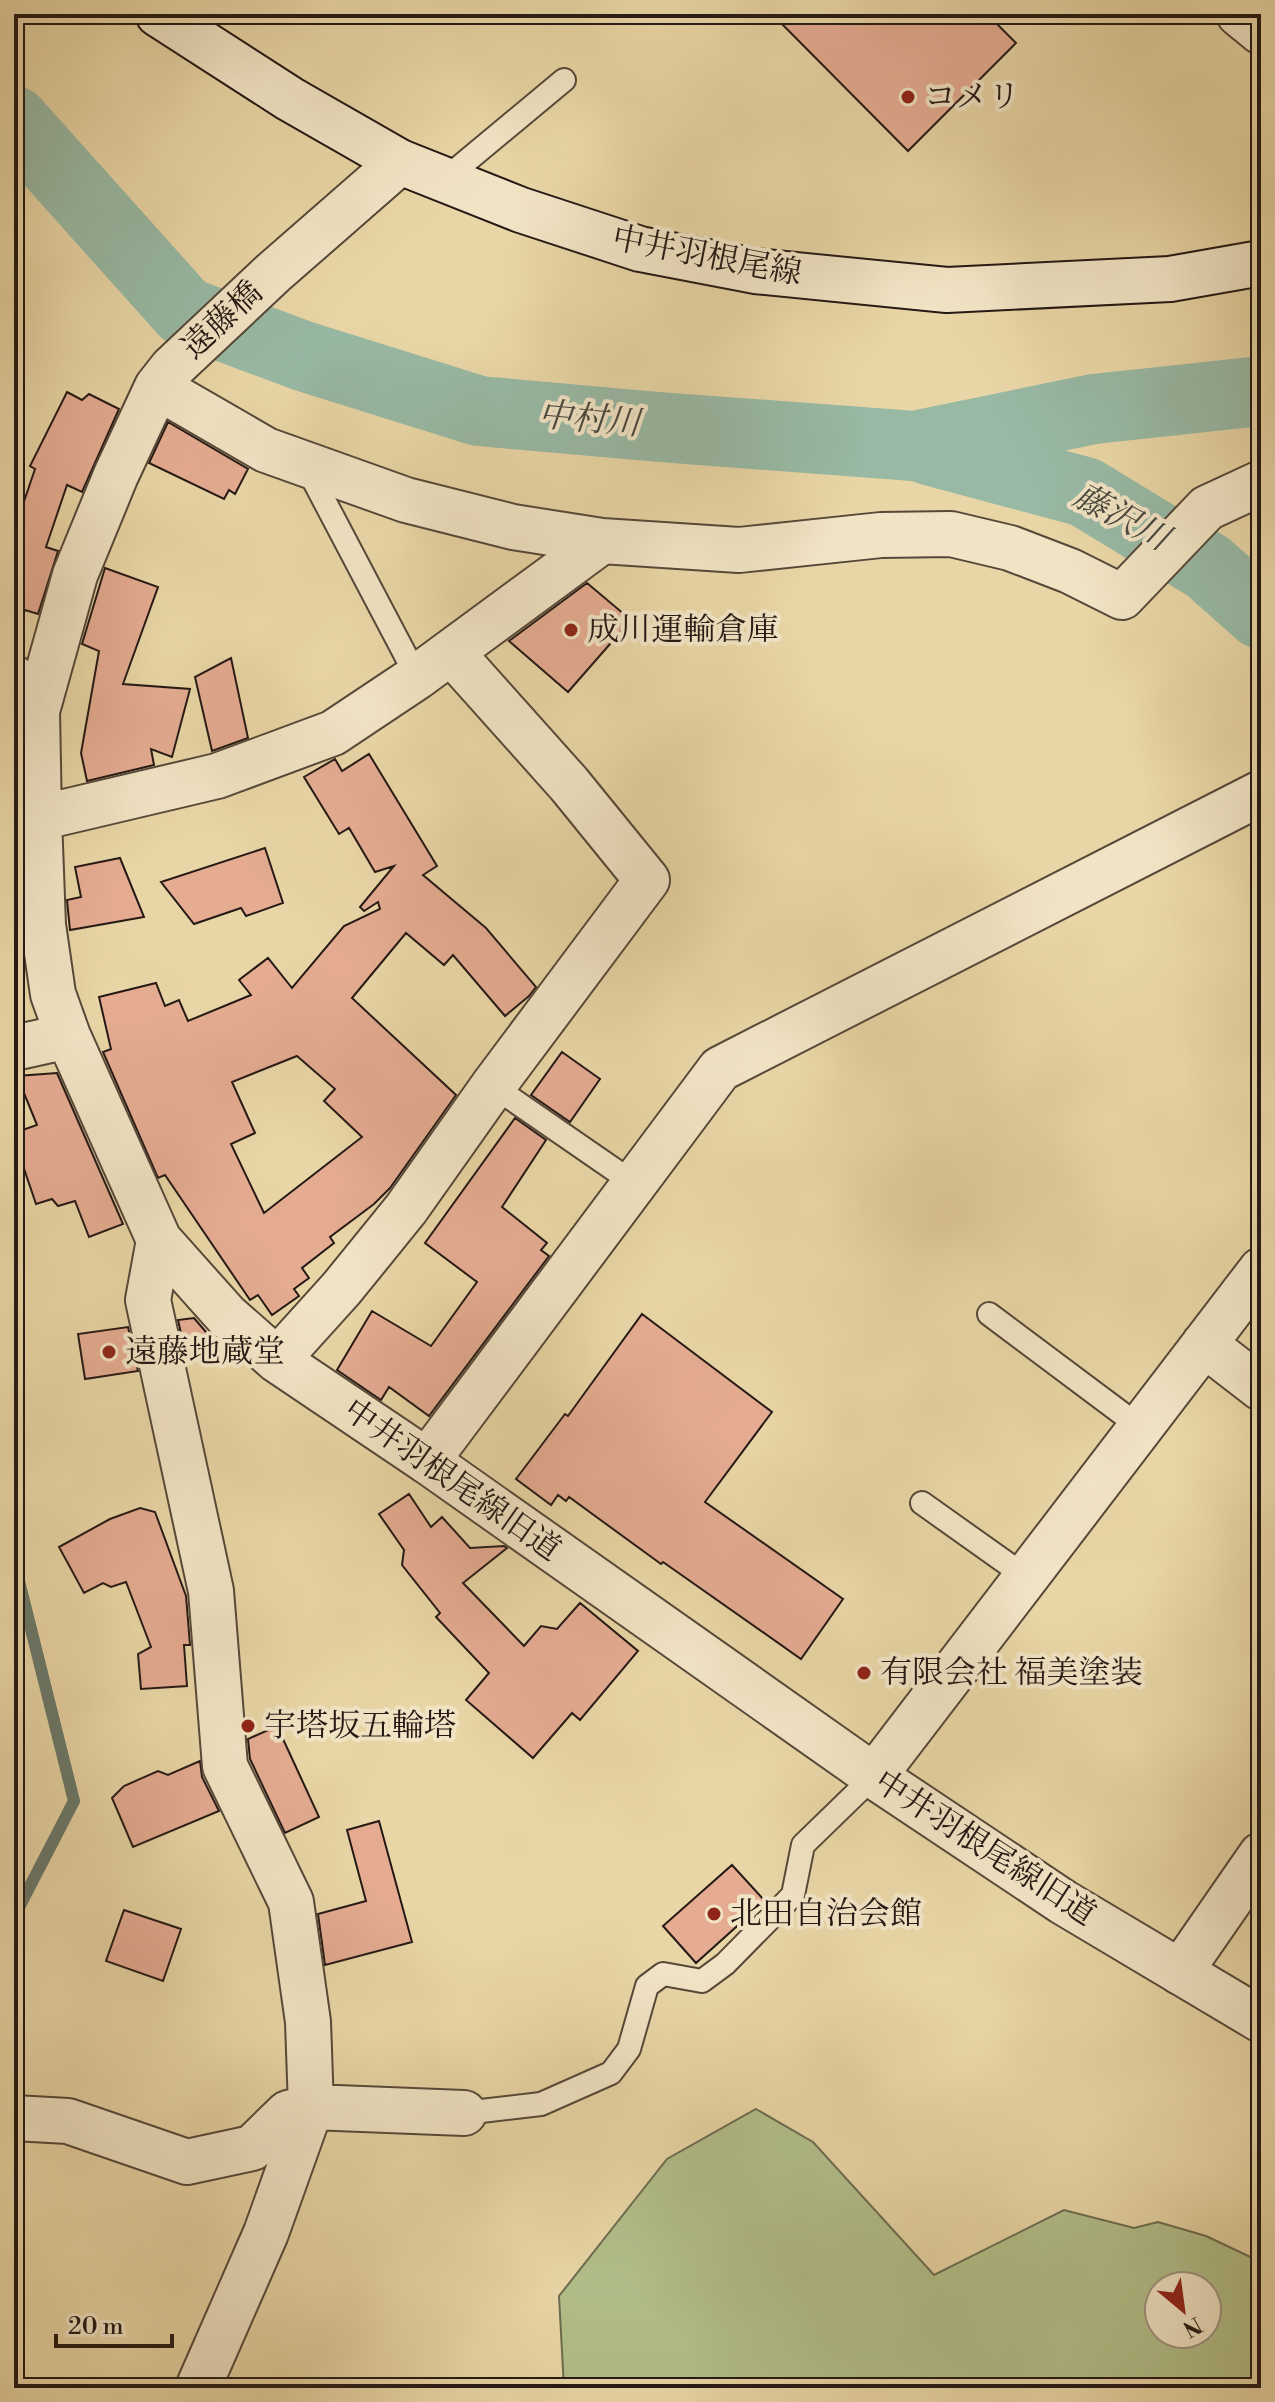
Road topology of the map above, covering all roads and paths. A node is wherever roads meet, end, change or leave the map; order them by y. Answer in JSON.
{"nodes":[{"id":1,"x":158,"y":14,"type":"edge"},
{"id":2,"x":1239,"y":14,"type":"edge"},
{"id":3,"x":1261,"y":32,"type":"edge"},
{"id":4,"x":564,"y":80,"type":"dead end"},
{"id":5,"x":400,"y":162,"type":"junction"},
{"id":6,"x":445,"y":179,"type":"junction"},
{"id":7,"x":1261,"y":263,"type":"edge"},
{"id":8,"x":164,"y":377,"type":"junction"},
{"id":9,"x":306,"y":466,"type":"junction"},
{"id":10,"x":1261,"y":483,"type":"edge"},
{"id":11,"x":602,"y":541,"type":"junction"},
{"id":12,"x":434,"y":665,"type":"junction"},
{"id":13,"x":26,"y":694,"type":"edge"},
{"id":14,"x":1261,"y":793,"type":"edge"},
{"id":15,"x":39,"y":818,"type":"junction"},
{"id":16,"x":68,"y":1036,"type":"junction"},
{"id":17,"x":14,"y":1048,"type":"edge"},
{"id":18,"x":493,"y":1086,"type":"junction"},
{"id":19,"x":635,"y":1184,"type":"junction"},
{"id":20,"x":159,"y":1240,"type":"junction"},
{"id":21,"x":1261,"y":1270,"type":"edge"},
{"id":22,"x":989,"y":1314,"type":"dead end"},
{"id":23,"x":1204,"y":1344,"type":"junction"},
{"id":24,"x":277,"y":1360,"type":"junction"},
{"id":25,"x":1261,"y":1388,"type":"edge"},
{"id":26,"x":1140,"y":1427,"type":"junction"},
{"id":27,"x":427,"y":1461,"type":"junction"},
{"id":28,"x":922,"y":1503,"type":"dead end"},
{"id":29,"x":1026,"y":1577,"type":"junction"},
{"id":30,"x":874,"y":1776,"type":"junction"},
{"id":31,"x":1261,"y":1855,"type":"edge"},
{"id":32,"x":1180,"y":1972,"type":"junction"},
{"id":33,"x":1261,"y":2020,"type":"edge"},
{"id":34,"x":311,"y":2107,"type":"junction"},
{"id":35,"x":464,"y":2113,"type":"joint"},
{"id":36,"x":14,"y":2118,"type":"edge"},
{"id":37,"x":198,"y":2388,"type":"edge"}],
"edges":[{"from":1,"to":5,"type":"street","name":"中井羽根尾線"},
{"from":2,"to":3,"type":"street"},
{"from":4,"to":6,"type":"lane"},
{"from":5,"to":6,"type":"street","name":"中井羽根尾線"},
{"from":5,"to":8,"type":"street","name":"遠藤橋"},
{"from":6,"to":7,"type":"street","name":"中井羽根尾線"},
{"from":8,"to":9,"type":"street"},
{"from":8,"to":13,"type":"street","name":"中井羽根尾線旧道"},
{"from":9,"to":11,"type":"street"},
{"from":9,"to":12,"type":"lane"},
{"from":10,"to":11,"type":"street"},
{"from":11,"to":12,"type":"street"},
{"from":12,"to":15,"type":"street"},
{"from":12,"to":18,"type":"street"},
{"from":13,"to":15,"type":"street","name":"中井羽根尾線旧道"},
{"from":14,"to":19,"type":"street"},
{"from":15,"to":16,"type":"street","name":"中井羽根尾線旧道"},
{"from":16,"to":17,"type":"street"},
{"from":16,"to":20,"type":"street","name":"中井羽根尾線旧道"},
{"from":18,"to":19,"type":"lane"},
{"from":18,"to":24,"type":"street"},
{"from":19,"to":27,"type":"street"},
{"from":20,"to":24,"type":"street","name":"中井羽根尾線旧道"},
{"from":20,"to":34,"type":"street"},
{"from":21,"to":23,"type":"street"},
{"from":22,"to":26,"type":"lane"},
{"from":23,"to":25,"type":"street"},
{"from":23,"to":26,"type":"street"},
{"from":24,"to":27,"type":"street","name":"中井羽根尾線旧道"},
{"from":26,"to":29,"type":"street"},
{"from":27,"to":30,"type":"street","name":"中井羽根尾線旧道"},
{"from":28,"to":29,"type":"lane"},
{"from":29,"to":30,"type":"street"},
{"from":30,"to":32,"type":"street","name":"中井羽根尾線旧道"},
{"from":30,"to":35,"type":"lane"},
{"from":31,"to":32,"type":"street"},
{"from":32,"to":33,"type":"street","name":"中井羽根尾線旧道"},
{"from":34,"to":35,"type":"street"},
{"from":34,"to":36,"type":"street"},
{"from":34,"to":37,"type":"street"}]}
